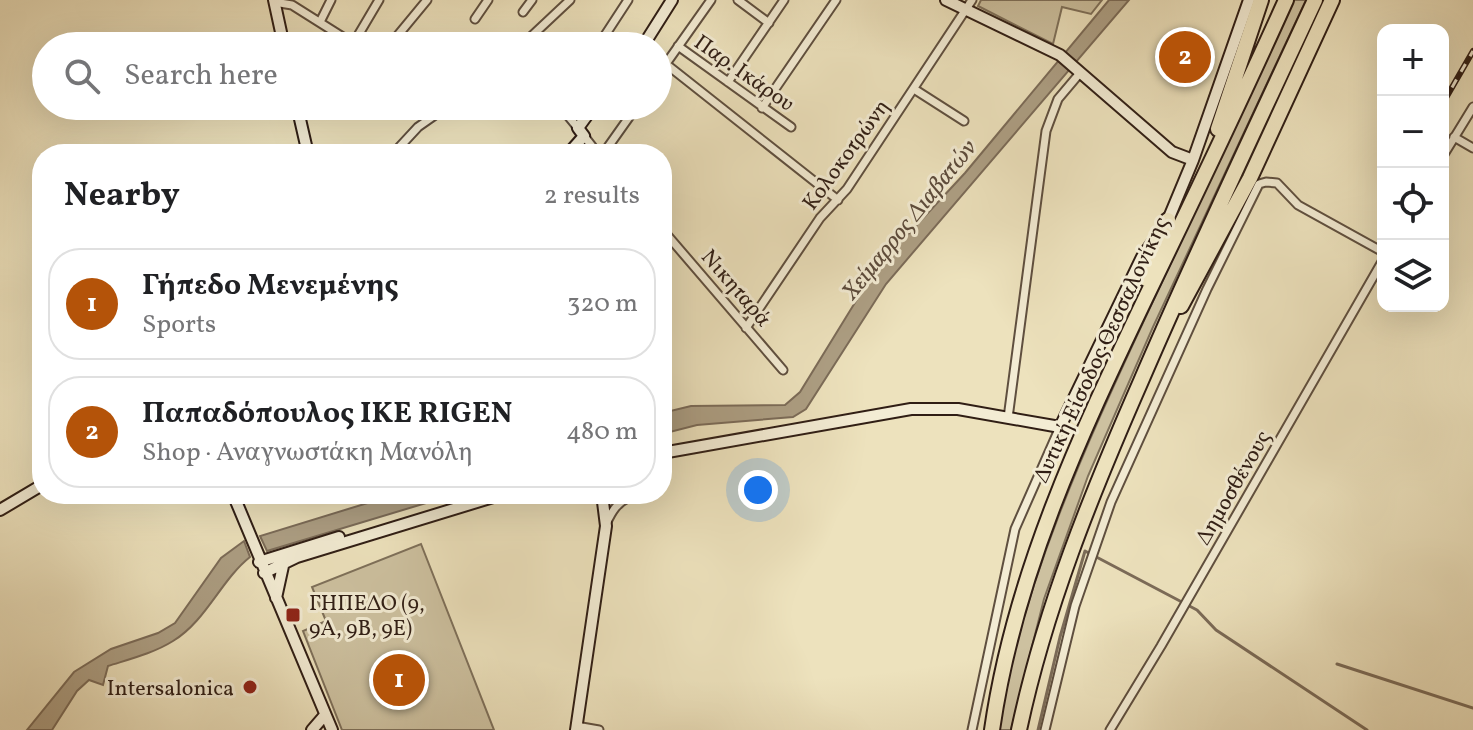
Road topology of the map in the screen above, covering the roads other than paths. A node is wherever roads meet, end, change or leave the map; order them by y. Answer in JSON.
{"nodes":[{"id":1,"x":331,"y":0,"type":"edge"},
{"id":2,"x":379,"y":0,"type":"edge"},
{"id":3,"x":414,"y":0,"type":"edge"},
{"id":4,"x":488,"y":0,"type":"edge"},
{"id":5,"x":532,"y":0,"type":"edge"},
{"id":6,"x":570,"y":0,"type":"edge"},
{"id":7,"x":628,"y":0,"type":"edge"},
{"id":8,"x":672,"y":0,"type":"edge"},
{"id":9,"x":711,"y":0,"type":"edge"},
{"id":10,"x":738,"y":0,"type":"edge"},
{"id":11,"x":784,"y":0,"type":"edge"},
{"id":12,"x":836,"y":0,"type":"edge"},
{"id":13,"x":946,"y":0,"type":"edge"},
{"id":14,"x":1249,"y":0,"type":"edge"},
{"id":15,"x":1261,"y":0,"type":"edge"},
{"id":16,"x":1286,"y":0,"type":"edge"},
{"id":17,"x":1315,"y":0,"type":"edge"},
{"id":18,"x":1332,"y":0,"type":"edge"},
{"id":19,"x":274,"y":1,"type":"edge"},
{"id":20,"x":425,"y":3,"type":"edge"},
{"id":21,"x":969,"y":5,"type":"edge"},
{"id":22,"x":523,"y":12,"type":"dead end"},
{"id":23,"x":475,"y":19,"type":"dead end"},
{"id":24,"x":320,"y":22,"type":"junction"},
{"id":25,"x":769,"y":23,"type":"junction"},
{"id":26,"x":281,"y":32,"type":"edge"},
{"id":27,"x":335,"y":32,"type":"edge"},
{"id":28,"x":362,"y":32,"type":"edge"},
{"id":29,"x":401,"y":32,"type":"edge"},
{"id":30,"x":536,"y":32,"type":"edge"},
{"id":31,"x":607,"y":32,"type":"edge"},
{"id":32,"x":652,"y":32,"type":"edge"},
{"id":33,"x":678,"y":46,"type":"junction"},
{"id":34,"x":672,"y":55,"type":"edge"},
{"id":35,"x":672,"y":69,"type":"edge"},
{"id":36,"x":1080,"y":73,"type":"junction"},
{"id":37,"x":728,"y":82,"type":"junction"},
{"id":38,"x":914,"y":89,"type":"junction"},
{"id":39,"x":1473,"y":107,"type":"edge"},
{"id":40,"x":762,"y":108,"type":"junction"},
{"id":41,"x":300,"y":120,"type":"edge"},
{"id":42,"x":427,"y":120,"type":"edge"},
{"id":43,"x":571,"y":120,"type":"edge"},
{"id":44,"x":587,"y":120,"type":"edge"},
{"id":45,"x":626,"y":120,"type":"edge"},
{"id":46,"x":964,"y":121,"type":"dead end"},
{"id":47,"x":1462,"y":124,"type":"junction"},
{"id":48,"x":791,"y":127,"type":"dead end"},
{"id":49,"x":1473,"y":129,"type":"edge"},
{"id":50,"x":581,"y":132,"type":"junction"},
{"id":51,"x":1454,"y":137,"type":"junction"},
{"id":52,"x":306,"y":144,"type":"edge"},
{"id":53,"x":402,"y":144,"type":"edge"},
{"id":54,"x":574,"y":144,"type":"edge"},
{"id":55,"x":592,"y":144,"type":"edge"},
{"id":56,"x":608,"y":144,"type":"edge"},
{"id":57,"x":1449,"y":146,"type":"edge"},
{"id":58,"x":1473,"y":148,"type":"edge"},
{"id":59,"x":1193,"y":160,"type":"junction"},
{"id":60,"x":1202,"y":182,"type":"junction"},
{"id":61,"x":838,"y":200,"type":"junction"},
{"id":62,"x":1168,"y":220,"type":"junction"},
{"id":63,"x":672,"y":241,"type":"edge"},
{"id":64,"x":1377,"y":249,"type":"edge"},
{"id":65,"x":1377,"y":270,"type":"edge"},
{"id":66,"x":746,"y":328,"type":"junction"},
{"id":67,"x":1156,"y":348,"type":"junction"},
{"id":68,"x":783,"y":370,"type":"dead end"},
{"id":69,"x":1109,"y":376,"type":"junction"},
{"id":70,"x":1008,"y":418,"type":"junction"},
{"id":71,"x":1060,"y":427,"type":"junction"},
{"id":72,"x":672,"y":451,"type":"edge"},
{"id":73,"x":32,"y":491,"type":"edge"},
{"id":74,"x":238,"y":504,"type":"edge"},
{"id":75,"x":444,"y":504,"type":"edge"},
{"id":76,"x":470,"y":504,"type":"edge"},
{"id":77,"x":603,"y":504,"type":"edge"},
{"id":78,"x":617,"y":504,"type":"edge"},
{"id":79,"x":0,"y":510,"type":"edge"},
{"id":80,"x":606,"y":526,"type":"junction"},
{"id":81,"x":258,"y":557,"type":"junction"},
{"id":82,"x":283,"y":566,"type":"junction"},
{"id":83,"x":264,"y":573,"type":"junction"},
{"id":84,"x":276,"y":600,"type":"junction"},
{"id":85,"x":325,"y":715,"type":"junction"},
{"id":86,"x":576,"y":728,"type":"edge"},
{"id":87,"x":312,"y":730,"type":"edge"},
{"id":88,"x":332,"y":730,"type":"edge"},
{"id":89,"x":599,"y":730,"type":"edge"},
{"id":90,"x":972,"y":730,"type":"edge"},
{"id":91,"x":992,"y":730,"type":"edge"},
{"id":92,"x":1019,"y":730,"type":"edge"},
{"id":93,"x":1045,"y":730,"type":"edge"},
{"id":94,"x":1110,"y":730,"type":"edge"}],
"edges":[{"from":1,"to":24,"type":"street"},
{"from":2,"to":28,"type":"street"},
{"from":3,"to":20,"type":"street"},
{"from":4,"to":23,"type":"street"},
{"from":5,"to":22,"type":"street"},
{"from":6,"to":30,"type":"street"},
{"from":7,"to":31,"type":"street"},
{"from":8,"to":32,"type":"street"},
{"from":9,"to":33,"type":"street"},
{"from":10,"to":25,"type":"street"},
{"from":11,"to":25,"type":"street"},
{"from":12,"to":40,"type":"street"},
{"from":13,"to":21,"type":"street"},
{"from":14,"to":59,"type":"street"},
{"from":15,"to":60,"type":"highway"},
{"from":16,"to":60,"type":"highway","name":"Δυτική Είσοδος Θεσσαλονίκης"},
{"from":17,"to":67,"type":"highway"},
{"from":18,"to":67,"type":"highway"},
{"from":19,"to":24,"type":"street"},
{"from":19,"to":26,"type":"street"},
{"from":20,"to":29,"type":"street"},
{"from":21,"to":36,"type":"street"},
{"from":21,"to":38,"type":"street","name":"Κολοκοτρώνη"},
{"from":24,"to":27,"type":"street"},
{"from":25,"to":37,"type":"street"},
{"from":33,"to":34,"type":"street"},
{"from":33,"to":37,"type":"street","name":"Παρ. Ικάρου"},
{"from":35,"to":61,"type":"street"},
{"from":36,"to":59,"type":"street"},
{"from":36,"to":70,"type":"street"},
{"from":37,"to":40,"type":"street","name":"Παρ. Ικάρου"},
{"from":38,"to":46,"type":"street"},
{"from":38,"to":61,"type":"street","name":"Κολοκοτρώνη"},
{"from":39,"to":47,"type":"street"},
{"from":40,"to":48,"type":"street","name":"Παρ. Ικάρου"},
{"from":41,"to":52,"type":"street"},
{"from":42,"to":53,"type":"street"},
{"from":43,"to":50,"type":"street"},
{"from":44,"to":50,"type":"street"},
{"from":45,"to":56,"type":"street"},
{"from":47,"to":49,"type":"street"},
{"from":47,"to":51,"type":"street"},
{"from":50,"to":54,"type":"street"},
{"from":50,"to":55,"type":"street"},
{"from":51,"to":57,"type":"street"},
{"from":51,"to":58,"type":"street"},
{"from":59,"to":62,"type":"street"},
{"from":60,"to":69,"type":"highway","name":"Δυτική Είσοδος Θεσσαλονίκης"},
{"from":61,"to":66,"type":"street","name":"Κολοκοτρώνη"},
{"from":62,"to":69,"type":"highway"},
{"from":62,"to":71,"type":"street"},
{"from":63,"to":66,"type":"street","name":"Νικηταρά"},
{"from":64,"to":93,"type":"street"},
{"from":65,"to":94,"type":"street","name":"Δημοσθένους"},
{"from":66,"to":68,"type":"street","name":"Νικηταρά"},
{"from":67,"to":92,"type":"highway"},
{"from":69,"to":91,"type":"highway","name":"Δυτική Είσοδος Θεσσαλονίκης"},
{"from":70,"to":71,"type":"street"},
{"from":70,"to":72,"type":"street"},
{"from":71,"to":90,"type":"street"},
{"from":73,"to":79,"type":"street"},
{"from":74,"to":81,"type":"street"},
{"from":75,"to":81,"type":"street"},
{"from":76,"to":82,"type":"street"},
{"from":77,"to":80,"type":"street"},
{"from":78,"to":80,"type":"street"},
{"from":80,"to":86,"type":"street"},
{"from":81,"to":83,"type":"street"},
{"from":82,"to":83,"type":"street"},
{"from":82,"to":84,"type":"street"},
{"from":83,"to":84,"type":"street"},
{"from":84,"to":85,"type":"street"},
{"from":85,"to":87,"type":"street"},
{"from":85,"to":88,"type":"street"},
{"from":86,"to":89,"type":"street"}]}
